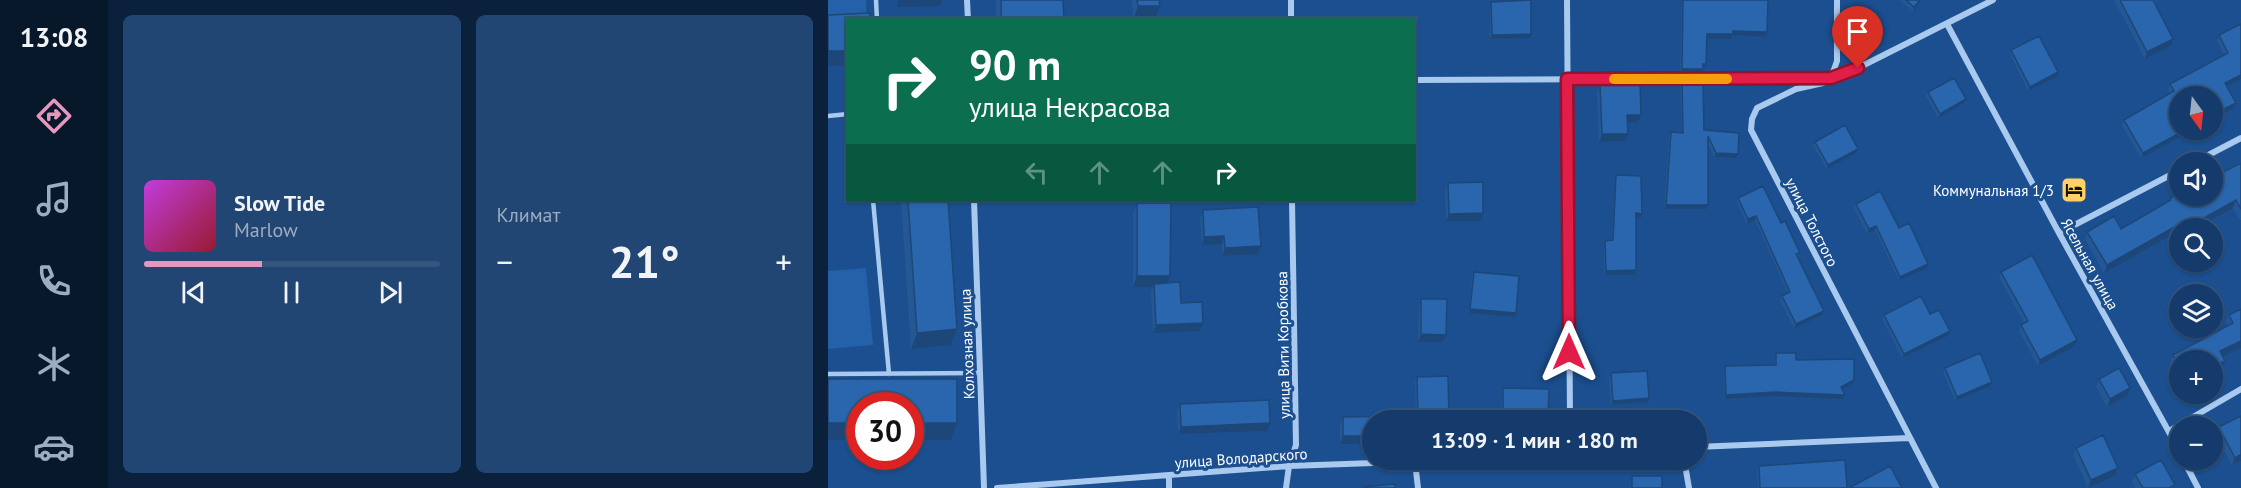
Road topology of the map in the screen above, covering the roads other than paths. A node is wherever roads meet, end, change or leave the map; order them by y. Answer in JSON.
{"nodes":[{"id":1,"x":876,"y":0,"type":"edge"},
{"id":2,"x":967,"y":0,"type":"edge"},
{"id":3,"x":1291,"y":0,"type":"edge"},
{"id":4,"x":1567,"y":0,"type":"edge"},
{"id":5,"x":1837,"y":0,"type":"edge"},
{"id":6,"x":1993,"y":0,"type":"edge"},
{"id":7,"x":877,"y":18,"type":"edge"},
{"id":8,"x":968,"y":18,"type":"edge"},
{"id":9,"x":1291,"y":18,"type":"edge"},
{"id":10,"x":1947,"y":24,"type":"junction"},
{"id":11,"x":1831,"y":78,"type":"junction"},
{"id":12,"x":1567,"y":79,"type":"junction"},
{"id":13,"x":1416,"y":80,"type":"edge"},
{"id":14,"x":846,"y":114,"type":"edge"},
{"id":15,"x":828,"y":116,"type":"edge"},
{"id":16,"x":2241,"y":138,"type":"edge"},
{"id":17,"x":2214,"y":152,"type":"edge"},
{"id":18,"x":2169,"y":176,"type":"edge"},
{"id":19,"x":873,"y":201,"type":"edge"},
{"id":20,"x":974,"y":201,"type":"edge"},
{"id":21,"x":1292,"y":201,"type":"edge"},
{"id":22,"x":2059,"y":233,"type":"junction"},
{"id":23,"x":980,"y":373,"type":"junction"},
{"id":24,"x":828,"y":374,"type":"edge"},
{"id":25,"x":889,"y":374,"type":"junction"},
{"id":26,"x":2241,"y":389,"type":"edge"},
{"id":27,"x":1570,"y":410,"type":"edge"},
{"id":28,"x":2194,"y":416,"type":"edge"},
{"id":29,"x":2169,"y":430,"type":"edge"},
{"id":30,"x":1909,"y":438,"type":"junction"},
{"id":31,"x":1707,"y":447,"type":"edge"},
{"id":32,"x":1362,"y":464,"type":"edge"},
{"id":33,"x":1289,"y":466,"type":"junction"},
{"id":34,"x":1416,"y":470,"type":"edge"},
{"id":35,"x":1687,"y":470,"type":"edge"},
{"id":36,"x":2189,"y":470,"type":"edge"},
{"id":37,"x":1169,"y":475,"type":"junction"},
{"id":38,"x":984,"y":488,"type":"edge"},
{"id":39,"x":997,"y":488,"type":"edge"},
{"id":40,"x":1169,"y":488,"type":"edge"},
{"id":41,"x":1286,"y":488,"type":"edge"},
{"id":42,"x":1418,"y":488,"type":"edge"},
{"id":43,"x":1691,"y":488,"type":"edge"},
{"id":44,"x":1936,"y":488,"type":"edge"},
{"id":45,"x":2198,"y":488,"type":"edge"}],
"edges":[{"from":1,"to":7,"type":"lane"},
{"from":2,"to":8,"type":"street"},
{"from":3,"to":9,"type":"street"},
{"from":4,"to":12,"type":"street"},
{"from":5,"to":11,"type":"street"},
{"from":6,"to":10,"type":"street"},
{"from":10,"to":11,"type":"street"},
{"from":10,"to":22,"type":"street","name":"Ясельная улица"},
{"from":11,"to":12,"type":"street"},
{"from":11,"to":30,"type":"street","name":"улица Толстого"},
{"from":12,"to":13,"type":"street"},
{"from":12,"to":27,"type":"street"},
{"from":14,"to":15,"type":"lane"},
{"from":16,"to":17,"type":"street"},
{"from":18,"to":22,"type":"street"},
{"from":19,"to":25,"type":"lane"},
{"from":20,"to":23,"type":"street","name":"Колхозная улица"},
{"from":21,"to":33,"type":"street","name":"улица Вити Коробкова"},
{"from":22,"to":29,"type":"street","name":"Ясельная улица"},
{"from":23,"to":25,"type":"lane"},
{"from":23,"to":38,"type":"street","name":"Колхозная улица"},
{"from":24,"to":25,"type":"lane"},
{"from":26,"to":28,"type":"street"},
{"from":30,"to":31,"type":"street"},
{"from":30,"to":44,"type":"street","name":"улица Толстого"},
{"from":32,"to":33,"type":"street","name":"улица Володарского"},
{"from":33,"to":37,"type":"street","name":"улица Володарского"},
{"from":33,"to":41,"type":"street","name":"улица Вити Коробкова"},
{"from":34,"to":42,"type":"street"},
{"from":35,"to":43,"type":"street"},
{"from":36,"to":45,"type":"street"},
{"from":37,"to":39,"type":"street","name":"улица Володарского"},
{"from":37,"to":40,"type":"street"}]}
